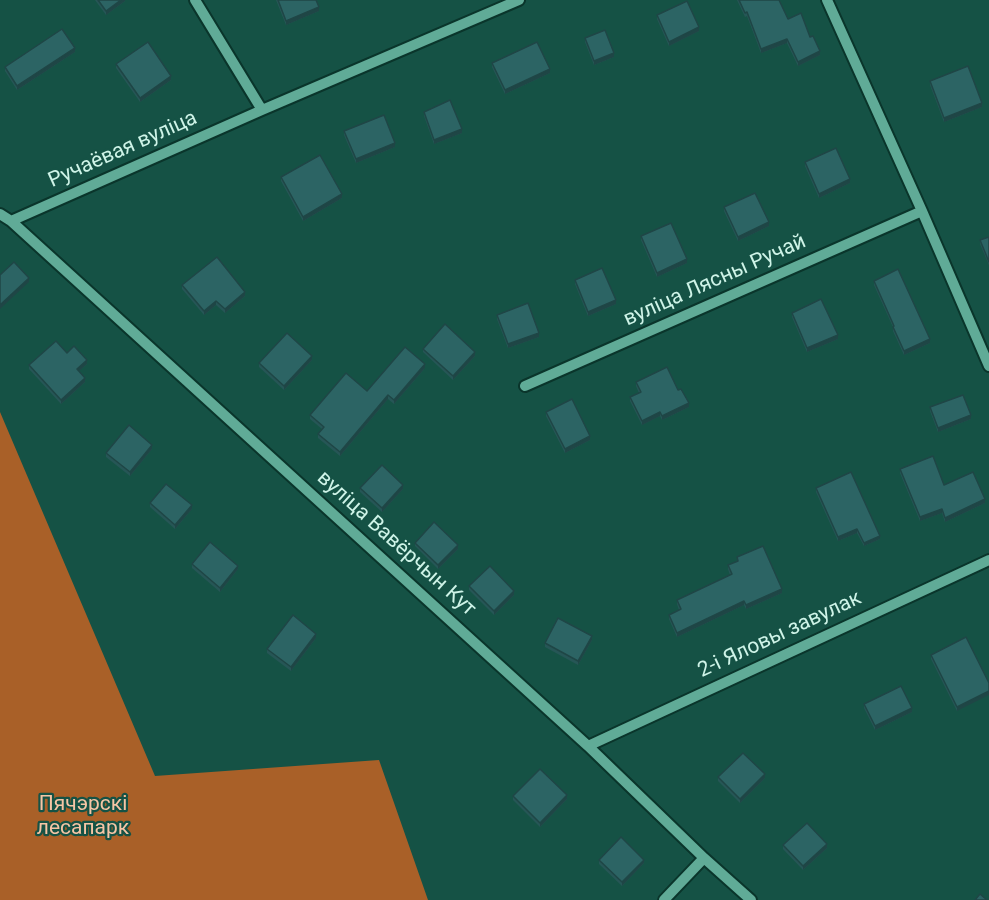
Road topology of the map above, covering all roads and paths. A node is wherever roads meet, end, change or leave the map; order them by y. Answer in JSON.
{"nodes":[{"id":1,"x":195,"y":0,"type":"edge"},
{"id":2,"x":519,"y":0,"type":"edge"},
{"id":3,"x":827,"y":0,"type":"edge"},
{"id":4,"x":262,"y":110,"type":"junction"},
{"id":5,"x":922,"y":211,"type":"junction"},
{"id":6,"x":0,"y":214,"type":"edge"},
{"id":7,"x":11,"y":221,"type":"junction"},
{"id":8,"x":989,"y":366,"type":"edge"},
{"id":9,"x":525,"y":386,"type":"dead end"},
{"id":10,"x":989,"y":560,"type":"edge"},
{"id":11,"x":588,"y":746,"type":"junction"},
{"id":12,"x":704,"y":858,"type":"junction"},
{"id":13,"x":664,"y":900,"type":"edge"},
{"id":14,"x":751,"y":900,"type":"edge"}],
"edges":[{"from":1,"to":4,"type":"street"},
{"from":2,"to":4,"type":"street","name":"Ручаёвая вуліца"},
{"from":3,"to":5,"type":"street"},
{"from":4,"to":7,"type":"street","name":"Ручаёвая вуліца"},
{"from":5,"to":8,"type":"street"},
{"from":5,"to":9,"type":"street","name":"вуліца Лясны Ручай"},
{"from":6,"to":7,"type":"street"},
{"from":7,"to":11,"type":"street","name":"вуліца Вавёрчын Кут"},
{"from":10,"to":11,"type":"street","name":"2-і Яловы завулак"},
{"from":11,"to":12,"type":"street","name":"вуліца Вавёрчын Кут"},
{"from":12,"to":13,"type":"street"},
{"from":12,"to":14,"type":"street","name":"вуліца Вавёрчын Кут"}]}
